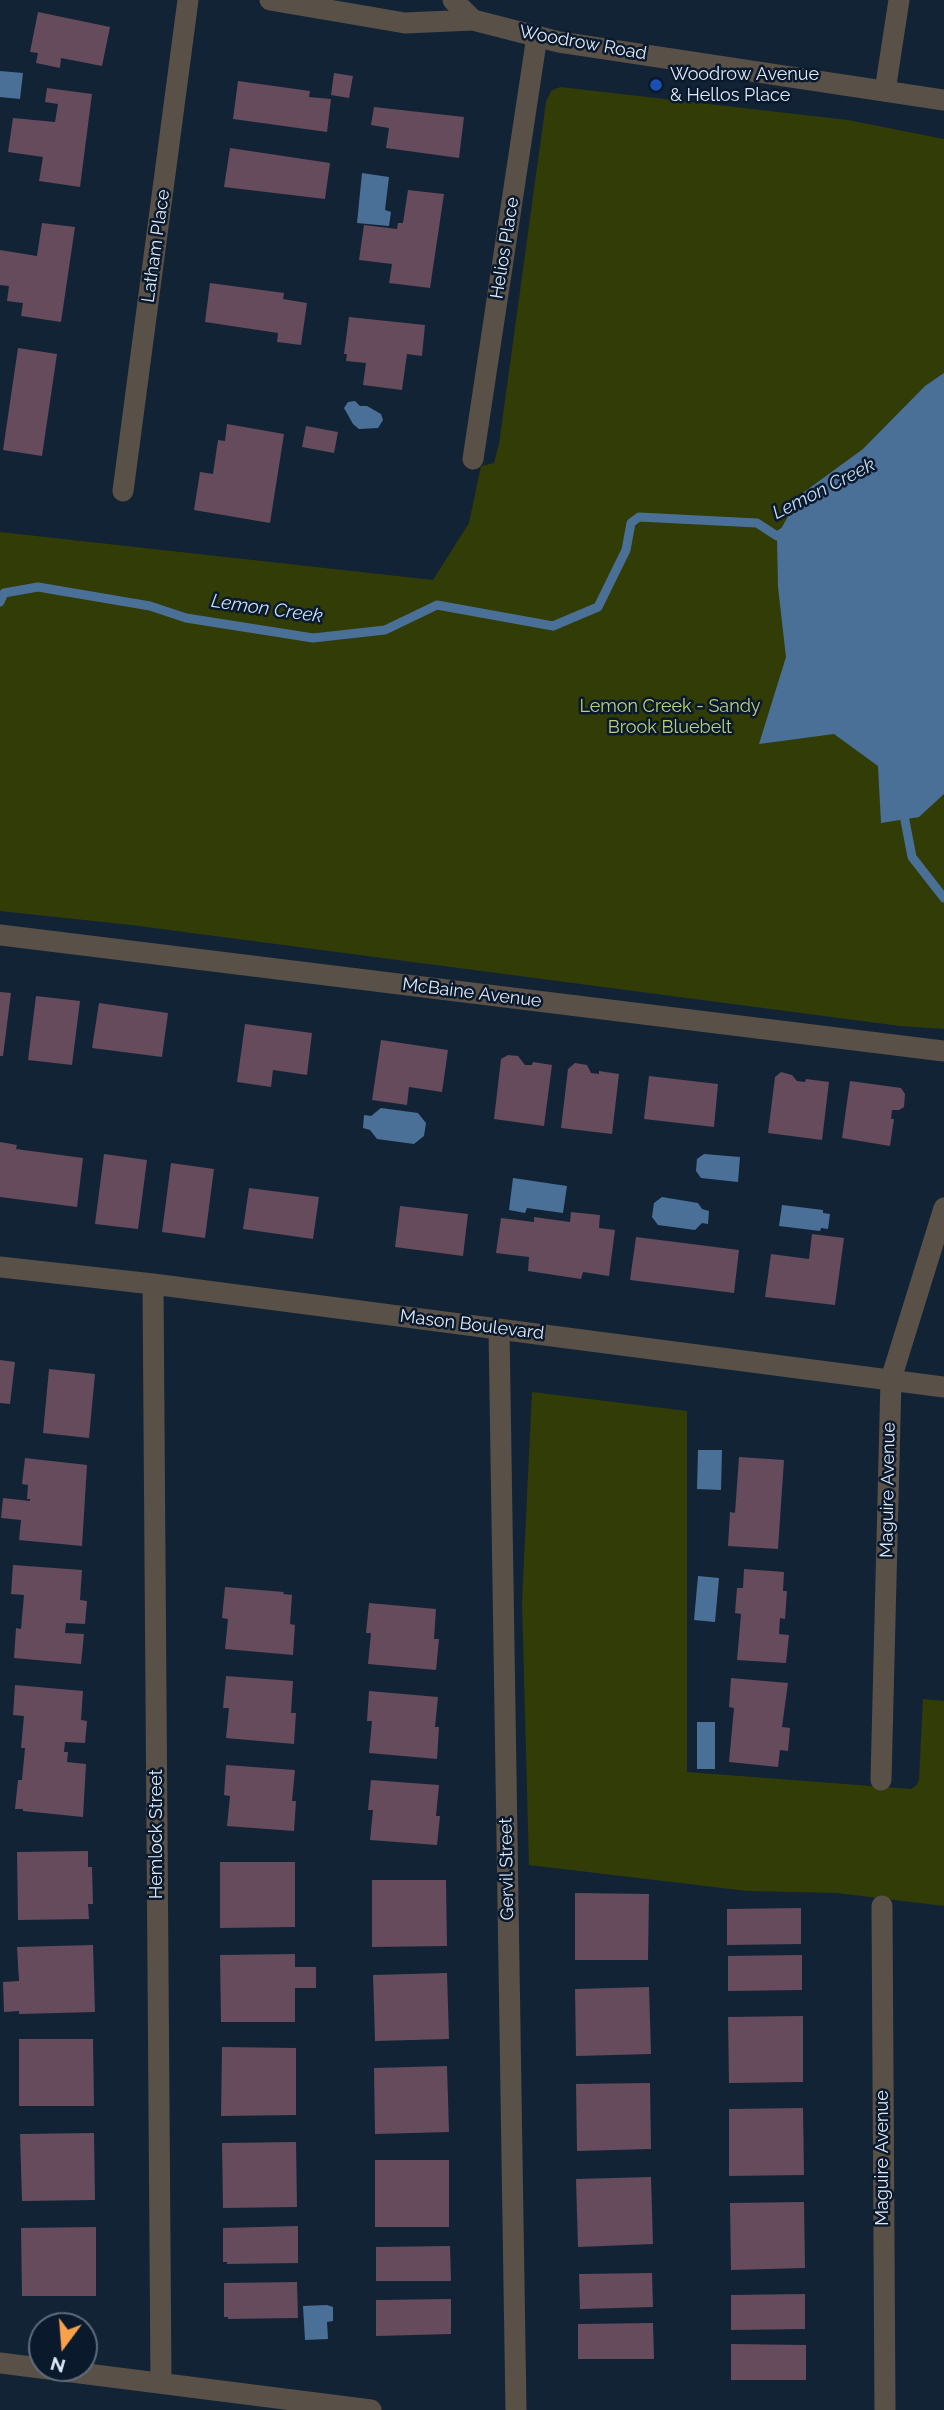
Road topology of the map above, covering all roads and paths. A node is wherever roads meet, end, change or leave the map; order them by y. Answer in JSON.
{"nodes":[{"id":1,"x":188,"y":0,"type":"edge"},
{"id":2,"x":270,"y":0,"type":"edge"},
{"id":3,"x":453,"y":0,"type":"edge"},
{"id":4,"x":899,"y":0,"type":"edge"},
{"id":5,"x":473,"y":10,"type":"edge"},
{"id":6,"x":537,"y":36,"type":"junction"},
{"id":7,"x":885,"y":91,"type":"junction"},
{"id":8,"x":944,"y":100,"type":"edge"},
{"id":9,"x":473,"y":459,"type":"dead end"},
{"id":10,"x":123,"y":491,"type":"dead end"},
{"id":11,"x":0,"y":935,"type":"edge"},
{"id":12,"x":944,"y":1051,"type":"edge"},
{"id":13,"x":944,"y":1208,"type":"edge"},
{"id":14,"x":0,"y":1267,"type":"edge"},
{"id":15,"x":153,"y":1284,"type":"junction"},
{"id":16,"x":499,"y":1329,"type":"junction"},
{"id":17,"x":891,"y":1379,"type":"junction"},
{"id":18,"x":944,"y":1387,"type":"edge"},
{"id":19,"x":881,"y":1780,"type":"dead end"},
{"id":20,"x":882,"y":1906,"type":"dead end"},
{"id":21,"x":0,"y":2363,"type":"edge"},
{"id":22,"x":161,"y":2383,"type":"junction"},
{"id":23,"x":371,"y":2410,"type":"edge"},
{"id":24,"x":516,"y":2410,"type":"edge"},
{"id":25,"x":885,"y":2410,"type":"edge"}],
"edges":[{"from":1,"to":10,"type":"street","name":"Latham Place"},
{"from":2,"to":5,"type":"street","name":"Woodrow Road"},
{"from":3,"to":5,"type":"street"},
{"from":4,"to":7,"type":"street"},
{"from":5,"to":6,"type":"street","name":"Woodrow Road"},
{"from":6,"to":7,"type":"street","name":"Woodrow Road"},
{"from":6,"to":9,"type":"street","name":"Helios Place"},
{"from":7,"to":8,"type":"street","name":"Woodrow Road"},
{"from":11,"to":12,"type":"street","name":"McBaine Avenue"},
{"from":13,"to":17,"type":"street","name":"Maguire Avenue"},
{"from":14,"to":15,"type":"street","name":"Mason Boulevard"},
{"from":15,"to":16,"type":"street","name":"Mason Boulevard"},
{"from":15,"to":22,"type":"street","name":"Hemlock Street"},
{"from":16,"to":17,"type":"street","name":"Mason Boulevard"},
{"from":16,"to":24,"type":"street","name":"Gervil Street"},
{"from":17,"to":18,"type":"street","name":"Mason Boulevard"},
{"from":17,"to":19,"type":"street","name":"Maguire Avenue"},
{"from":20,"to":25,"type":"street","name":"Maguire Avenue"},
{"from":21,"to":22,"type":"street"},
{"from":22,"to":23,"type":"street"}]}
